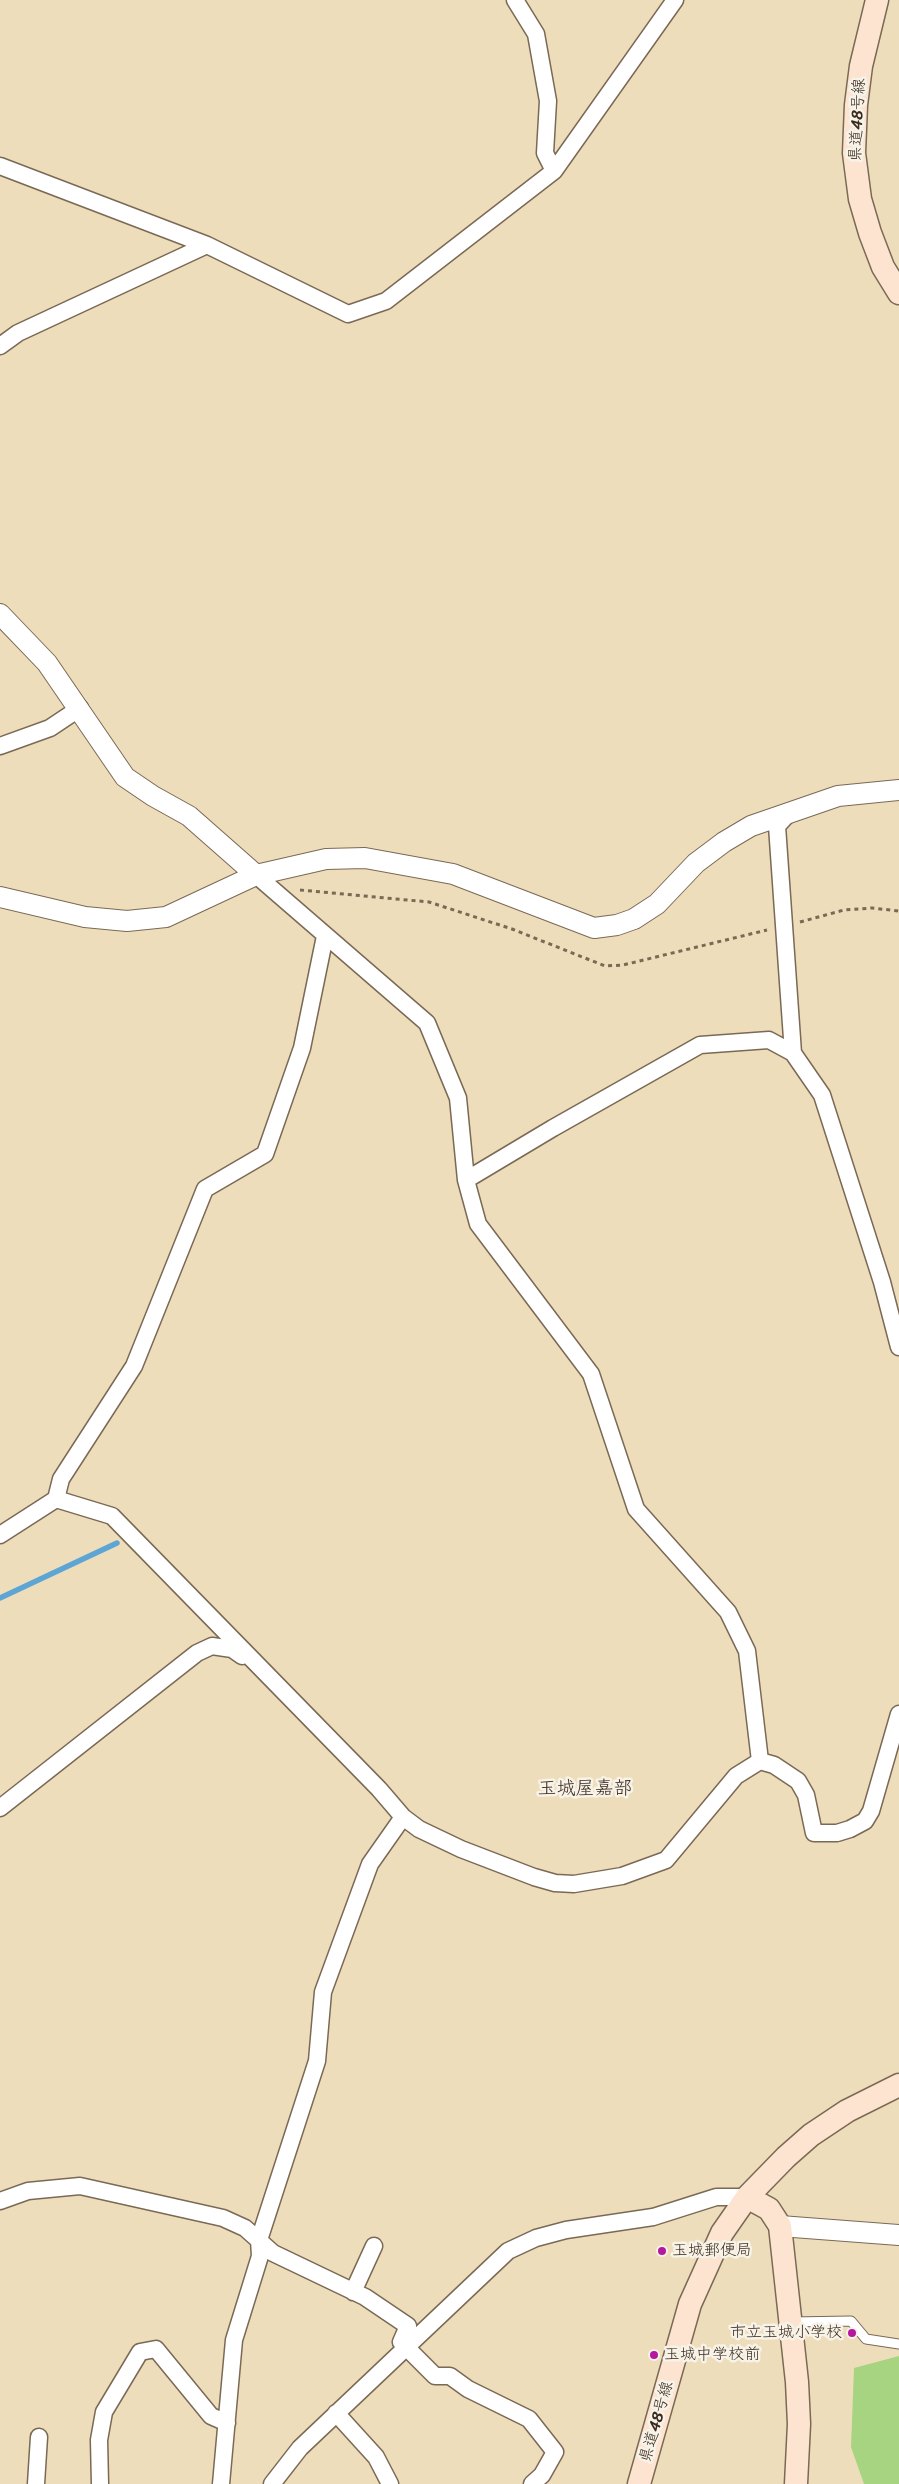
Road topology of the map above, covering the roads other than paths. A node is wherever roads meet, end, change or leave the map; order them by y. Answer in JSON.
{"nodes":[{"id":1,"x":515,"y":0,"type":"edge"},
{"id":2,"x":675,"y":0,"type":"edge"},
{"id":3,"x":877,"y":0,"type":"edge"},
{"id":4,"x":0,"y":166,"type":"edge"},
{"id":5,"x":554,"y":171,"type":"junction"},
{"id":6,"x":207,"y":245,"type":"junction"},
{"id":7,"x":899,"y":293,"type":"edge"},
{"id":8,"x":0,"y":346,"type":"edge"},
{"id":9,"x":0,"y":614,"type":"edge"},
{"id":10,"x":80,"y":708,"type":"junction"},
{"id":11,"x":0,"y":746,"type":"edge"},
{"id":12,"x":899,"y":790,"type":"edge"},
{"id":13,"x":789,"y":813,"type":"junction"},
{"id":14,"x":256,"y":875,"type":"junction"},
{"id":15,"x":0,"y":897,"type":"edge"},
{"id":16,"x":325,"y":936,"type":"junction"},
{"id":17,"x":793,"y":1054,"type":"junction"},
{"id":18,"x":466,"y":1180,"type":"junction"},
{"id":19,"x":899,"y":1347,"type":"edge"},
{"id":20,"x":56,"y":1499,"type":"junction"},
{"id":21,"x":0,"y":1535,"type":"edge"},
{"id":22,"x":258,"y":1667,"type":"junction"},
{"id":23,"x":899,"y":1714,"type":"edge"},
{"id":24,"x":760,"y":1761,"type":"junction"},
{"id":25,"x":0,"y":1808,"type":"edge"},
{"id":26,"x":403,"y":1817,"type":"junction"},
{"id":27,"x":899,"y":2085,"type":"edge"},
{"id":28,"x":747,"y":2197,"type":"junction"},
{"id":29,"x":0,"y":2200,"type":"edge"},
{"id":30,"x":780,"y":2226,"type":"junction"},
{"id":31,"x":899,"y":2235,"type":"edge"},
{"id":32,"x":259,"y":2240,"type":"junction"},
{"id":33,"x":374,"y":2246,"type":"dead end"},
{"id":34,"x":354,"y":2292,"type":"junction"},
{"id":35,"x":791,"y":2322,"type":"junction"},
{"id":36,"x":899,"y":2344,"type":"edge"},
{"id":37,"x":407,"y":2346,"type":"junction"},
{"id":38,"x":336,"y":2413,"type":"junction"},
{"id":39,"x":227,"y":2423,"type":"junction"},
{"id":40,"x":39,"y":2437,"type":"dead end"},
{"id":41,"x":36,"y":2484,"type":"edge"},
{"id":42,"x":100,"y":2484,"type":"edge"},
{"id":43,"x":221,"y":2484,"type":"edge"},
{"id":44,"x":272,"y":2484,"type":"edge"},
{"id":45,"x":390,"y":2484,"type":"edge"},
{"id":46,"x":532,"y":2484,"type":"edge"},
{"id":47,"x":639,"y":2484,"type":"edge"},
{"id":48,"x":796,"y":2484,"type":"edge"}],
"edges":[{"from":1,"to":5,"type":"street"},
{"from":2,"to":5,"type":"street"},
{"from":3,"to":7,"type":"main road","name":"県道48号線"},
{"from":4,"to":6,"type":"street"},
{"from":5,"to":6,"type":"street"},
{"from":6,"to":8,"type":"street"},
{"from":9,"to":10,"type":"street"},
{"from":10,"to":11,"type":"street"},
{"from":10,"to":14,"type":"street"},
{"from":12,"to":13,"type":"street"},
{"from":13,"to":14,"type":"street"},
{"from":13,"to":17,"type":"street"},
{"from":14,"to":15,"type":"street"},
{"from":14,"to":16,"type":"street"},
{"from":16,"to":18,"type":"street"},
{"from":16,"to":20,"type":"street"},
{"from":17,"to":18,"type":"street"},
{"from":17,"to":19,"type":"street"},
{"from":18,"to":24,"type":"street"},
{"from":20,"to":21,"type":"street"},
{"from":20,"to":22,"type":"street"},
{"from":22,"to":25,"type":"street"},
{"from":22,"to":26,"type":"street"},
{"from":23,"to":24,"type":"street"},
{"from":24,"to":26,"type":"street"},
{"from":26,"to":32,"type":"street"},
{"from":27,"to":28,"type":"main road","name":"県道48号線"},
{"from":28,"to":30,"type":"main road"},
{"from":28,"to":37,"type":"street"},
{"from":28,"to":47,"type":"main road","name":"県道48号線"},
{"from":29,"to":32,"type":"street"},
{"from":30,"to":31,"type":"street"},
{"from":30,"to":35,"type":"main road"},
{"from":32,"to":34,"type":"street"},
{"from":32,"to":39,"type":"street"},
{"from":33,"to":34,"type":"street"},
{"from":34,"to":37,"type":"street"},
{"from":35,"to":36,"type":"lane"},
{"from":35,"to":48,"type":"main road"},
{"from":37,"to":38,"type":"street"},
{"from":37,"to":46,"type":"street"},
{"from":38,"to":44,"type":"street"},
{"from":38,"to":45,"type":"street"},
{"from":39,"to":42,"type":"street"},
{"from":39,"to":43,"type":"street"},
{"from":40,"to":41,"type":"street"}]}
